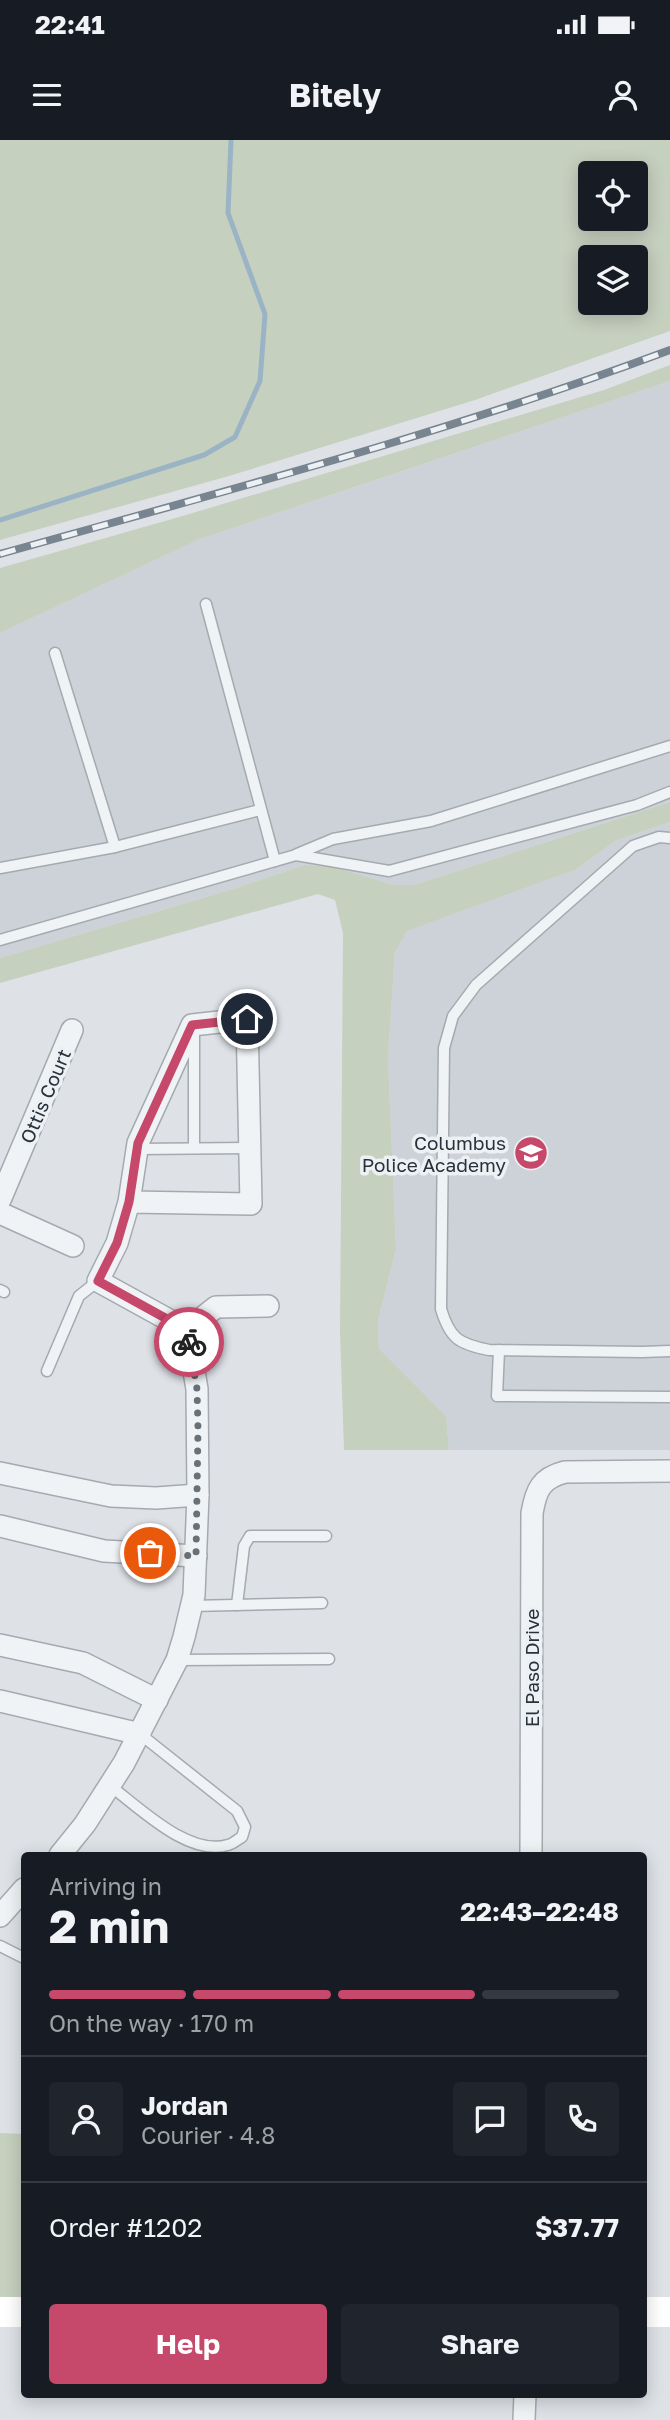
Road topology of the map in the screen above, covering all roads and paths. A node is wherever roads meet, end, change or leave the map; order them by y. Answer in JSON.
{"nodes":[{"id":1,"x":205,"y":604,"type":"dead end"},
{"id":2,"x":55,"y":653,"type":"dead end"},
{"id":3,"x":670,"y":746,"type":"edge"},
{"id":4,"x":670,"y":792,"type":"edge"},
{"id":5,"x":260,"y":810,"type":"junction"},
{"id":6,"x":670,"y":838,"type":"edge"},
{"id":7,"x":115,"y":847,"type":"junction"},
{"id":8,"x":296,"y":855,"type":"junction"},
{"id":9,"x":275,"y":861,"type":"junction"},
{"id":10,"x":0,"y":868,"type":"edge"},
{"id":11,"x":0,"y":940,"type":"edge"},
{"id":12,"x":194,"y":1024,"type":"junction"},
{"id":13,"x":72,"y":1030,"type":"dead end"},
{"id":14,"x":194,"y":1148,"type":"junction"},
{"id":15,"x":250,"y":1148,"type":"junction"},
{"id":16,"x":137,"y":1149,"type":"junction"},
{"id":17,"x":0,"y":1200,"type":"edge"},
{"id":18,"x":129,"y":1202,"type":"junction"},
{"id":19,"x":0,"y":1213,"type":"edge"},
{"id":20,"x":73,"y":1246,"type":"dead end"},
{"id":21,"x":98,"y":1281,"type":"junction"},
{"id":22,"x":268,"y":1306,"type":"dead end"},
{"id":23,"x":187,"y":1330,"type":"junction"},
{"id":24,"x":499,"y":1350,"type":"junction"},
{"id":25,"x":670,"y":1351,"type":"edge"},
{"id":26,"x":47,"y":1371,"type":"dead end"},
{"id":27,"x":670,"y":1397,"type":"edge"},
{"id":28,"x":670,"y":1471,"type":"edge"},
{"id":29,"x":0,"y":1473,"type":"edge"},
{"id":30,"x":198,"y":1495,"type":"junction"},
{"id":31,"x":0,"y":1526,"type":"edge"},
{"id":32,"x":326,"y":1536,"type":"dead end"},
{"id":33,"x":196,"y":1556,"type":"junction"},
{"id":34,"x":322,"y":1603,"type":"dead end"},
{"id":35,"x":237,"y":1605,"type":"junction"},
{"id":36,"x":191,"y":1606,"type":"junction"},
{"id":37,"x":0,"y":1644,"type":"edge"},
{"id":38,"x":329,"y":1659,"type":"dead end"},
{"id":39,"x":177,"y":1660,"type":"junction"},
{"id":40,"x":157,"y":1700,"type":"junction"},
{"id":41,"x":0,"y":1701,"type":"edge"},
{"id":42,"x":140,"y":1734,"type":"junction"},
{"id":43,"x":109,"y":1785,"type":"junction"},
{"id":44,"x":62,"y":1852,"type":"edge"},
{"id":45,"x":531,"y":1852,"type":"edge"},
{"id":46,"x":21,"y":1892,"type":"edge"},
{"id":47,"x":0,"y":1916,"type":"edge"},
{"id":48,"x":0,"y":1946,"type":"edge"},
{"id":49,"x":21,"y":1956,"type":"edge"},
{"id":50,"x":0,"y":2312,"type":"edge"},
{"id":51,"x":21,"y":2312,"type":"edge"},
{"id":52,"x":647,"y":2312,"type":"edge"},
{"id":53,"x":670,"y":2312,"type":"edge"},
{"id":54,"x":525,"y":2398,"type":"edge"},
{"id":55,"x":524,"y":2420,"type":"edge"}],
"edges":[{"from":1,"to":5,"type":"lane"},
{"from":2,"to":7,"type":"lane"},
{"from":3,"to":8,"type":"lane"},
{"from":4,"to":8,"type":"lane"},
{"from":5,"to":7,"type":"lane"},
{"from":5,"to":9,"type":"lane"},
{"from":6,"to":24,"type":"lane"},
{"from":7,"to":10,"type":"lane"},
{"from":8,"to":9,"type":"lane"},
{"from":9,"to":11,"type":"lane"},
{"from":12,"to":14,"type":"lane"},
{"from":12,"to":15,"type":"street"},
{"from":12,"to":16,"type":"street"},
{"from":13,"to":17,"type":"street","name":"Ottis Court"},
{"from":14,"to":15,"type":"lane"},
{"from":14,"to":16,"type":"lane"},
{"from":15,"to":18,"type":"street"},
{"from":16,"to":18,"type":"street"},
{"from":18,"to":21,"type":"street"},
{"from":19,"to":20,"type":"street"},
{"from":21,"to":23,"type":"street"},
{"from":21,"to":26,"type":"lane"},
{"from":22,"to":23,"type":"street"},
{"from":23,"to":30,"type":"street"},
{"from":24,"to":25,"type":"lane"},
{"from":24,"to":27,"type":"lane"},
{"from":28,"to":45,"type":"street","name":"El Paso Drive"},
{"from":29,"to":30,"type":"street"},
{"from":30,"to":33,"type":"street"},
{"from":31,"to":33,"type":"street"},
{"from":32,"to":35,"type":"lane"},
{"from":33,"to":36,"type":"street"},
{"from":34,"to":35,"type":"lane"},
{"from":35,"to":36,"type":"lane"},
{"from":36,"to":39,"type":"street"},
{"from":37,"to":40,"type":"street"},
{"from":38,"to":39,"type":"lane"},
{"from":39,"to":40,"type":"street"},
{"from":40,"to":42,"type":"street"},
{"from":41,"to":42,"type":"street"},
{"from":42,"to":43,"type":"street"},
{"from":42,"to":43,"type":"lane"},
{"from":43,"to":44,"type":"street"},
{"from":46,"to":47,"type":"street"},
{"from":48,"to":49,"type":"lane"},
{"from":50,"to":51,"type":"main road"},
{"from":52,"to":53,"type":"main road"},
{"from":54,"to":55,"type":"street"}]}
